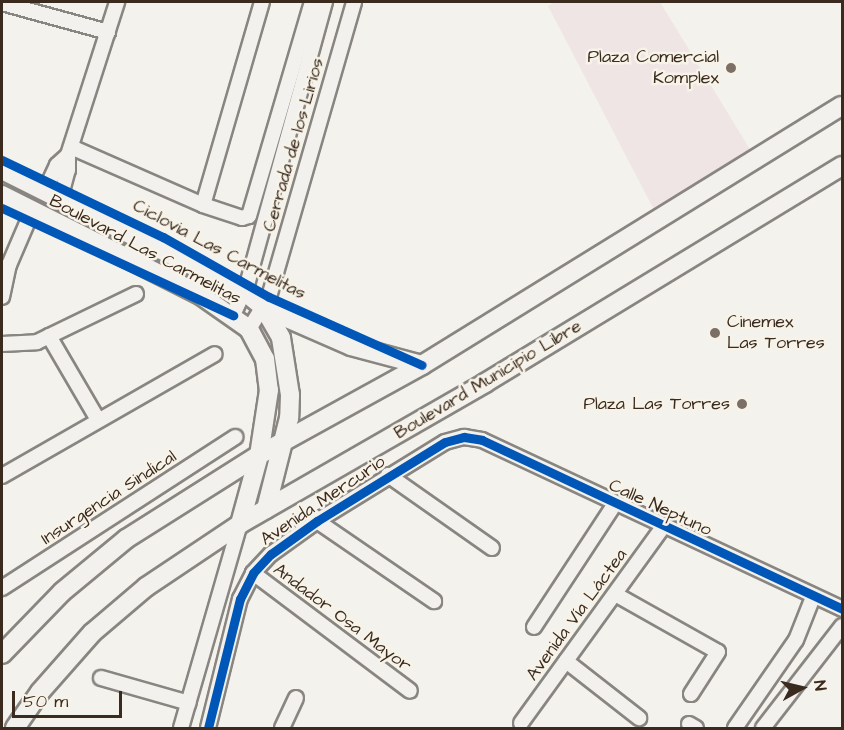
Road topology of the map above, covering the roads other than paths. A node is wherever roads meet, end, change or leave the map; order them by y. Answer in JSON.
{"nodes":[{"id":1,"x":117,"y":2,"type":"edge"},
{"id":2,"x":262,"y":2,"type":"edge"},
{"id":3,"x":312,"y":2,"type":"edge"},
{"id":4,"x":325,"y":2,"type":"edge"},
{"id":5,"x":354,"y":2,"type":"edge"},
{"id":6,"x":2,"y":3,"type":"edge"},
{"id":7,"x":108,"y":32,"type":"junction"},
{"id":8,"x":843,"y":106,"type":"edge"},
{"id":9,"x":69,"y":151,"type":"junction"},
{"id":10,"x":843,"y":166,"type":"edge"},
{"id":11,"x":2,"y":170,"type":"edge"},
{"id":12,"x":2,"y":195,"type":"edge"},
{"id":13,"x":52,"y":195,"type":"junction"},
{"id":14,"x":203,"y":205,"type":"junction"},
{"id":15,"x":33,"y":208,"type":"junction"},
{"id":16,"x":5,"y":263,"type":"edge"},
{"id":17,"x":244,"y":291,"type":"junction"},
{"id":18,"x":136,"y":294,"type":"dead end"},
{"id":19,"x":2,"y":297,"type":"edge"},
{"id":20,"x":264,"y":308,"type":"junction"},
{"id":21,"x":233,"y":315,"type":"junction"},
{"id":22,"x":249,"y":329,"type":"junction"},
{"id":23,"x":49,"y":336,"type":"junction"},
{"id":24,"x":2,"y":344,"type":"edge"},
{"id":25,"x":214,"y":354,"type":"dead end"},
{"id":26,"x":422,"y":365,"type":"junction"},
{"id":27,"x":98,"y":420,"type":"junction"},
{"id":28,"x":235,"y":437,"type":"dead end"},
{"id":29,"x":464,"y":437,"type":"joint"},
{"id":30,"x":283,"y":442,"type":"junction"},
{"id":31,"x":259,"y":455,"type":"junction"},
{"id":32,"x":388,"y":475,"type":"junction"},
{"id":33,"x":2,"y":476,"type":"edge"},
{"id":34,"x":177,"y":476,"type":"junction"},
{"id":35,"x":191,"y":498,"type":"junction"},
{"id":36,"x":614,"y":505,"type":"junction"},
{"id":37,"x":267,"y":509,"type":"junction"},
{"id":38,"x":317,"y":521,"type":"junction"},
{"id":39,"x":240,"y":524,"type":"junction"},
{"id":40,"x":662,"y":528,"type":"junction"},
{"id":41,"x":492,"y":548,"type":"dead end"},
{"id":42,"x":253,"y":573,"type":"junction"},
{"id":43,"x":2,"y":588,"type":"edge"},
{"id":44,"x":615,"y":594,"type":"junction"},
{"id":45,"x":813,"y":597,"type":"junction"},
{"id":46,"x":434,"y":601,"type":"dead end"},
{"id":47,"x":843,"y":609,"type":"edge"},
{"id":48,"x":843,"y":626,"type":"edge"},
{"id":49,"x":534,"y":627,"type":"dead end"},
{"id":50,"x":2,"y":654,"type":"edge"},
{"id":51,"x":566,"y":662,"type":"junction"},
{"id":52,"x":101,"y":678,"type":"dead end"},
{"id":53,"x":410,"y":691,"type":"dead end"},
{"id":54,"x":691,"y":694,"type":"dead end"},
{"id":55,"x":296,"y":698,"type":"dead end"},
{"id":56,"x":182,"y":701,"type":"junction"},
{"id":57,"x":639,"y":718,"type":"dead end"},
{"id":58,"x":521,"y":723,"type":"dead end"},
{"id":59,"x":15,"y":729,"type":"edge"},
{"id":60,"x":181,"y":729,"type":"edge"},
{"id":61,"x":208,"y":729,"type":"edge"},
{"id":62,"x":282,"y":729,"type":"edge"},
{"id":63,"x":735,"y":729,"type":"edge"},
{"id":64,"x":763,"y":729,"type":"edge"}],
"edges":[{"from":1,"to":7,"type":"street"},
{"from":2,"to":14,"type":"street"},
{"from":3,"to":14,"type":"street","name":"Cerrada de los Lirios"},
{"from":4,"to":17,"type":"street"},
{"from":5,"to":20,"type":"street","name":"Cerrada de los Lirios"},
{"from":6,"to":7,"type":"street"},
{"from":7,"to":9,"type":"street"},
{"from":8,"to":26,"type":"main road"},
{"from":9,"to":13,"type":"street"},
{"from":9,"to":14,"type":"street"},
{"from":10,"to":37,"type":"main road","name":"Boulevard Municipio Libre"},
{"from":11,"to":13,"type":"main road","name":"Boulevard Las Carmelitas"},
{"from":12,"to":15,"type":"main road","name":"Boulevard Las Carmelitas"},
{"from":13,"to":17,"type":"main road","name":"Boulevard Las Carmelitas"},
{"from":15,"to":16,"type":"street"},
{"from":15,"to":21,"type":"main road","name":"Boulevard Las Carmelitas"},
{"from":16,"to":19,"type":"street"},
{"from":17,"to":20,"type":"main road","name":"Boulevard Las Carmelitas"},
{"from":17,"to":21,"type":"street"},
{"from":18,"to":23,"type":"street"},
{"from":20,"to":22,"type":"street","name":"Cerrada de los Lirios"},
{"from":20,"to":26,"type":"main road"},
{"from":20,"to":30,"type":"main road","name":"Boulevard Las Carmelitas"},
{"from":21,"to":22,"type":"main road","name":"Boulevard Las Carmelitas"},
{"from":22,"to":31,"type":"main road","name":"Boulevard Las Carmelitas"},
{"from":23,"to":24,"type":"street"},
{"from":23,"to":27,"type":"street"},
{"from":25,"to":27,"type":"street"},
{"from":26,"to":30,"type":"main road"},
{"from":27,"to":33,"type":"street"},
{"from":28,"to":34,"type":"street","name":"Insurgencia Sindical"},
{"from":29,"to":32,"type":"street","name":"Avenida Mercurio"},
{"from":29,"to":36,"type":"street","name":"Calle Neptuno"},
{"from":30,"to":31,"type":"main road"},
{"from":30,"to":37,"type":"main road","name":"Boulevard Las Carmelitas"},
{"from":31,"to":35,"type":"main road"},
{"from":31,"to":39,"type":"main road","name":"Boulevard Las Carmelitas"},
{"from":32,"to":38,"type":"street","name":"Avenida Mercurio"},
{"from":32,"to":41,"type":"street"},
{"from":34,"to":35,"type":"street"},
{"from":34,"to":43,"type":"street","name":"Insurgencia Sindical"},
{"from":35,"to":50,"type":"main road"},
{"from":36,"to":40,"type":"street","name":"Calle Neptuno"},
{"from":36,"to":49,"type":"street","name":"Avenida Vía Láctea"},
{"from":37,"to":39,"type":"main road","name":"Boulevard Municipio Libre"},
{"from":38,"to":42,"type":"street","name":"Avenida Mercurio"},
{"from":38,"to":46,"type":"street"},
{"from":39,"to":56,"type":"street"},
{"from":39,"to":59,"type":"main road","name":"Boulevard Municipio Libre"},
{"from":40,"to":44,"type":"street","name":"Avenida Vía Láctea"},
{"from":40,"to":45,"type":"street","name":"Calle Neptuno"},
{"from":42,"to":53,"type":"street","name":"Andador Osa Mayor"},
{"from":42,"to":61,"type":"street","name":"Avenida Mercurio"},
{"from":44,"to":51,"type":"street","name":"Avenida Vía Láctea"},
{"from":44,"to":54,"type":"street"},
{"from":45,"to":47,"type":"street","name":"Calle Neptuno"},
{"from":45,"to":63,"type":"street"},
{"from":48,"to":64,"type":"street"},
{"from":51,"to":57,"type":"street"},
{"from":51,"to":58,"type":"street","name":"Avenida Vía Láctea"},
{"from":52,"to":56,"type":"street"},
{"from":55,"to":62,"type":"street"},
{"from":56,"to":60,"type":"street"}]}
